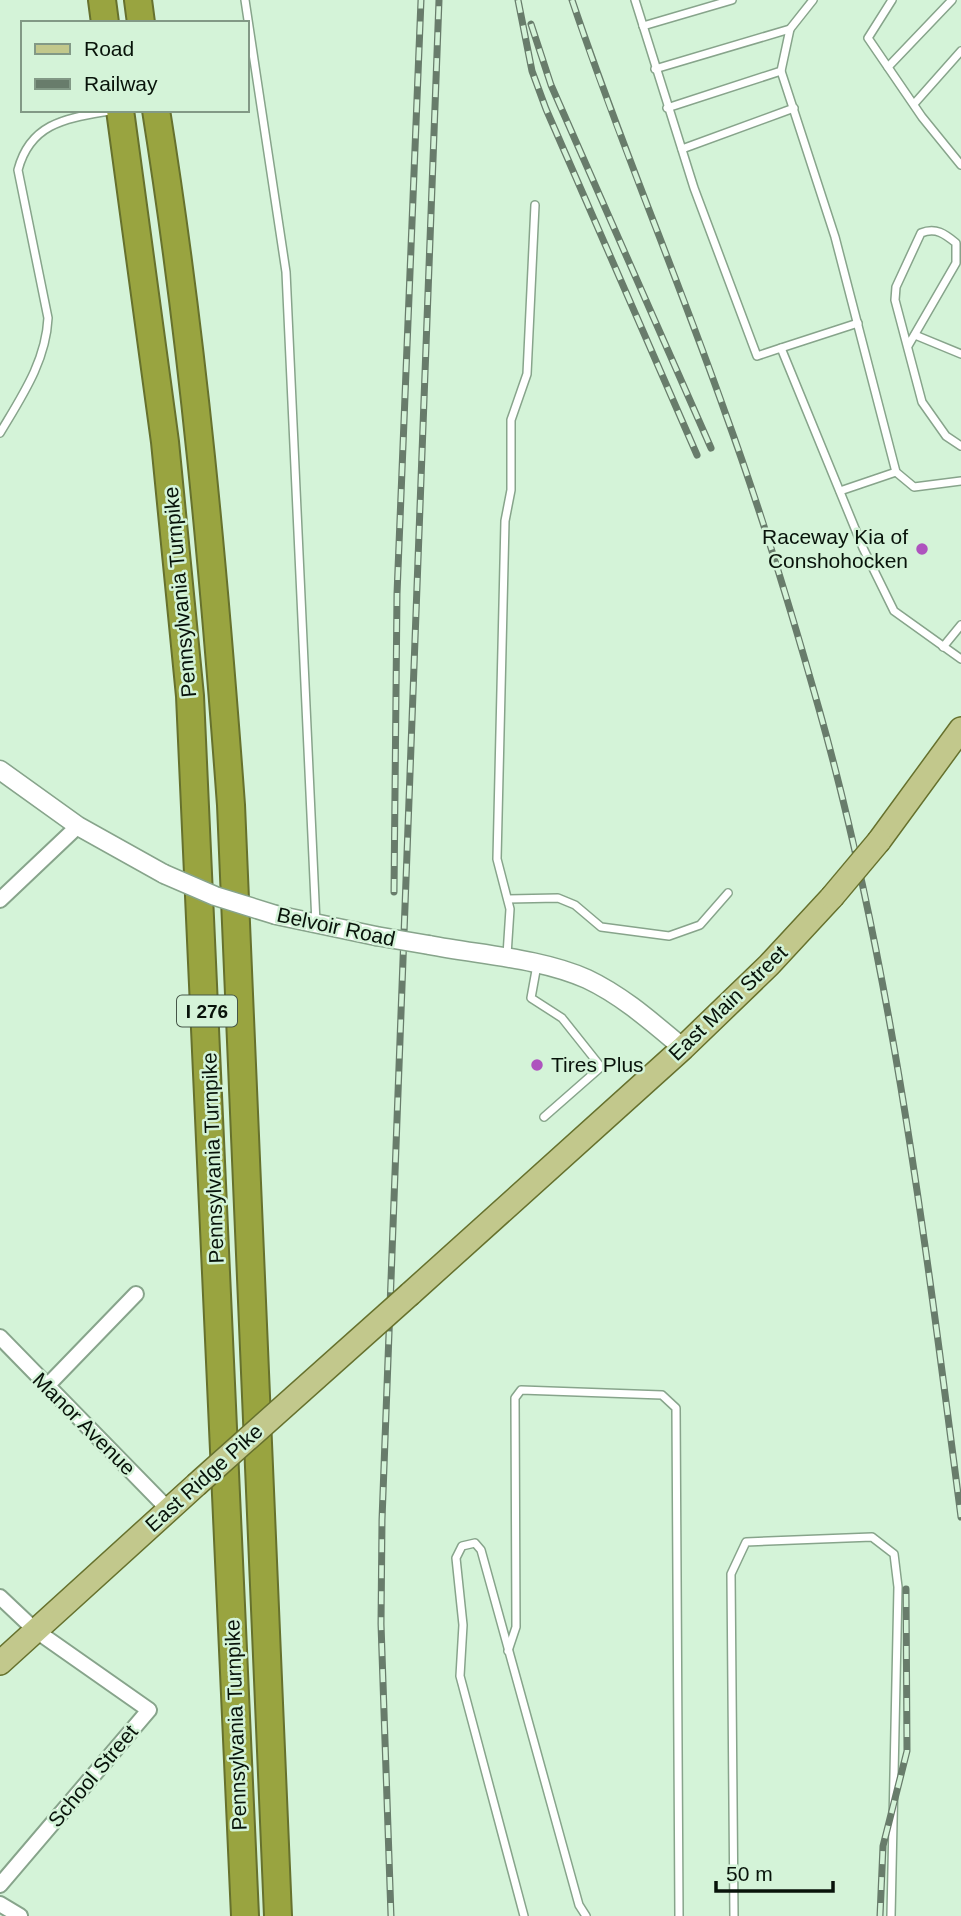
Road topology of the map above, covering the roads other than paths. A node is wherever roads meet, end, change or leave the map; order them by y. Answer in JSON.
{"nodes":[{"id":1,"x":102,"y":0,"type":"edge"},
{"id":2,"x":138,"y":0,"type":"edge"},
{"id":3,"x":245,"y":0,"type":"edge"},
{"id":4,"x":635,"y":0,"type":"edge"},
{"id":5,"x":732,"y":0,"type":"edge"},
{"id":6,"x":813,"y":0,"type":"edge"},
{"id":7,"x":892,"y":0,"type":"edge"},
{"id":8,"x":952,"y":0,"type":"edge"},
{"id":9,"x":106,"y":21,"type":"edge"},
{"id":10,"x":141,"y":21,"type":"edge"},
{"id":11,"x":643,"y":26,"type":"junction"},
{"id":12,"x":790,"y":29,"type":"junction"},
{"id":13,"x":961,"y":51,"type":"edge"},
{"id":14,"x":888,"y":67,"type":"junction"},
{"id":15,"x":655,"y":69,"type":"junction"},
{"id":16,"x":781,"y":71,"type":"junction"},
{"id":17,"x":914,"y":104,"type":"junction"},
{"id":18,"x":667,"y":108,"type":"junction"},
{"id":19,"x":794,"y":108,"type":"junction"},
{"id":20,"x":108,"y":112,"type":"edge"},
{"id":21,"x":117,"y":112,"type":"edge"},
{"id":22,"x":156,"y":112,"type":"edge"},
{"id":23,"x":682,"y":149,"type":"junction"},
{"id":24,"x":961,"y":165,"type":"edge"},
{"id":25,"x":535,"y":205,"type":"dead end"},
{"id":26,"x":858,"y":323,"type":"junction"},
{"id":27,"x":915,"y":335,"type":"junction"},
{"id":28,"x":908,"y":346,"type":"junction"},
{"id":29,"x":781,"y":348,"type":"junction"},
{"id":30,"x":961,"y":354,"type":"edge"},
{"id":31,"x":0,"y":433,"type":"edge"},
{"id":32,"x":961,"y":446,"type":"edge"},
{"id":33,"x":896,"y":472,"type":"junction"},
{"id":34,"x":961,"y":481,"type":"edge"},
{"id":35,"x":840,"y":491,"type":"junction"},
{"id":36,"x":961,"y":625,"type":"edge"},
{"id":37,"x":943,"y":647,"type":"junction"},
{"id":38,"x":961,"y":659,"type":"edge"},
{"id":39,"x":961,"y":729,"type":"edge"},
{"id":40,"x":0,"y":770,"type":"edge"},
{"id":41,"x":78,"y":826,"type":"junction"},
{"id":42,"x":728,"y":893,"type":"dead end"},
{"id":43,"x":508,"y":899,"type":"junction"},
{"id":44,"x":0,"y":900,"type":"edge"},
{"id":45,"x":316,"y":924,"type":"junction"},
{"id":46,"x":506,"y":959,"type":"junction"},
{"id":47,"x":537,"y":965,"type":"junction"},
{"id":48,"x":683,"y":1048,"type":"junction"},
{"id":49,"x":544,"y":1117,"type":"dead end"},
{"id":50,"x":136,"y":1294,"type":"dead end"},
{"id":51,"x":410,"y":1294,"type":"joint"},
{"id":52,"x":0,"y":1337,"type":"edge"},
{"id":53,"x":47,"y":1385,"type":"junction"},
{"id":54,"x":169,"y":1510,"type":"junction"},
{"id":55,"x":0,"y":1597,"type":"edge"},
{"id":56,"x":35,"y":1630,"type":"junction"},
{"id":57,"x":508,"y":1650,"type":"junction"},
{"id":58,"x":0,"y":1663,"type":"edge"},
{"id":59,"x":0,"y":1885,"type":"edge"},
{"id":60,"x":0,"y":1904,"type":"edge"},
{"id":61,"x":20,"y":1916,"type":"edge"},
{"id":62,"x":245,"y":1916,"type":"edge"},
{"id":63,"x":278,"y":1916,"type":"edge"},
{"id":64,"x":524,"y":1916,"type":"edge"},
{"id":65,"x":586,"y":1916,"type":"edge"},
{"id":66,"x":679,"y":1916,"type":"edge"},
{"id":67,"x":734,"y":1916,"type":"edge"},
{"id":68,"x":891,"y":1916,"type":"edge"}],
"edges":[{"from":1,"to":9,"type":"highway"},
{"from":2,"to":10,"type":"highway"},
{"from":3,"to":45,"type":"lane"},
{"from":4,"to":11,"type":"lane"},
{"from":5,"to":11,"type":"lane"},
{"from":6,"to":12,"type":"lane"},
{"from":7,"to":14,"type":"lane"},
{"from":8,"to":14,"type":"lane"},
{"from":11,"to":15,"type":"lane"},
{"from":12,"to":15,"type":"lane"},
{"from":12,"to":16,"type":"lane"},
{"from":13,"to":17,"type":"lane"},
{"from":14,"to":17,"type":"lane"},
{"from":15,"to":18,"type":"lane"},
{"from":16,"to":18,"type":"lane"},
{"from":16,"to":19,"type":"lane"},
{"from":17,"to":24,"type":"lane"},
{"from":18,"to":23,"type":"lane"},
{"from":19,"to":23,"type":"lane"},
{"from":19,"to":26,"type":"lane"},
{"from":20,"to":31,"type":"lane"},
{"from":21,"to":62,"type":"highway","name":"Pennsylvania Turnpike","number":"I 276"},
{"from":22,"to":63,"type":"highway","name":"Pennsylvania Turnpike","number":"I 276"},
{"from":23,"to":29,"type":"lane"},
{"from":25,"to":43,"type":"lane"},
{"from":26,"to":29,"type":"lane"},
{"from":26,"to":33,"type":"lane"},
{"from":27,"to":28,"type":"lane"},
{"from":27,"to":28,"type":"lane"},
{"from":27,"to":30,"type":"lane"},
{"from":28,"to":32,"type":"lane"},
{"from":29,"to":35,"type":"lane"},
{"from":33,"to":34,"type":"lane"},
{"from":33,"to":35,"type":"lane"},
{"from":35,"to":37,"type":"lane"},
{"from":36,"to":37,"type":"lane"},
{"from":37,"to":38,"type":"lane"},
{"from":39,"to":48,"type":"main road","name":"East Main Street","bridge":true},
{"from":40,"to":41,"type":"street","name":"Belvoir Road"},
{"from":41,"to":44,"type":"street"},
{"from":41,"to":45,"type":"street","name":"Belvoir Road","bridge":true},
{"from":42,"to":43,"type":"lane"},
{"from":43,"to":46,"type":"lane"},
{"from":45,"to":46,"type":"street","name":"Belvoir Road","bridge":true},
{"from":46,"to":47,"type":"street","name":"Belvoir Road"},
{"from":47,"to":48,"type":"street","name":"Belvoir Road"},
{"from":47,"to":49,"type":"lane"},
{"from":48,"to":51,"type":"main road","name":"East Main Street"},
{"from":50,"to":53,"type":"street"},
{"from":51,"to":54,"type":"main road","name":"East Ridge Pike","bridge":true},
{"from":52,"to":53,"type":"street","name":"Manor Avenue"},
{"from":53,"to":54,"type":"street","name":"Manor Avenue"},
{"from":54,"to":56,"type":"main road","name":"East Ridge Pike"},
{"from":55,"to":56,"type":"street"},
{"from":56,"to":58,"type":"main road","name":"East Ridge Pike"},
{"from":56,"to":59,"type":"street","name":"School Street"},
{"from":57,"to":64,"type":"lane"},
{"from":57,"to":65,"type":"lane"},
{"from":57,"to":66,"type":"lane"},
{"from":60,"to":61,"type":"street"},
{"from":67,"to":68,"type":"lane"}]}
